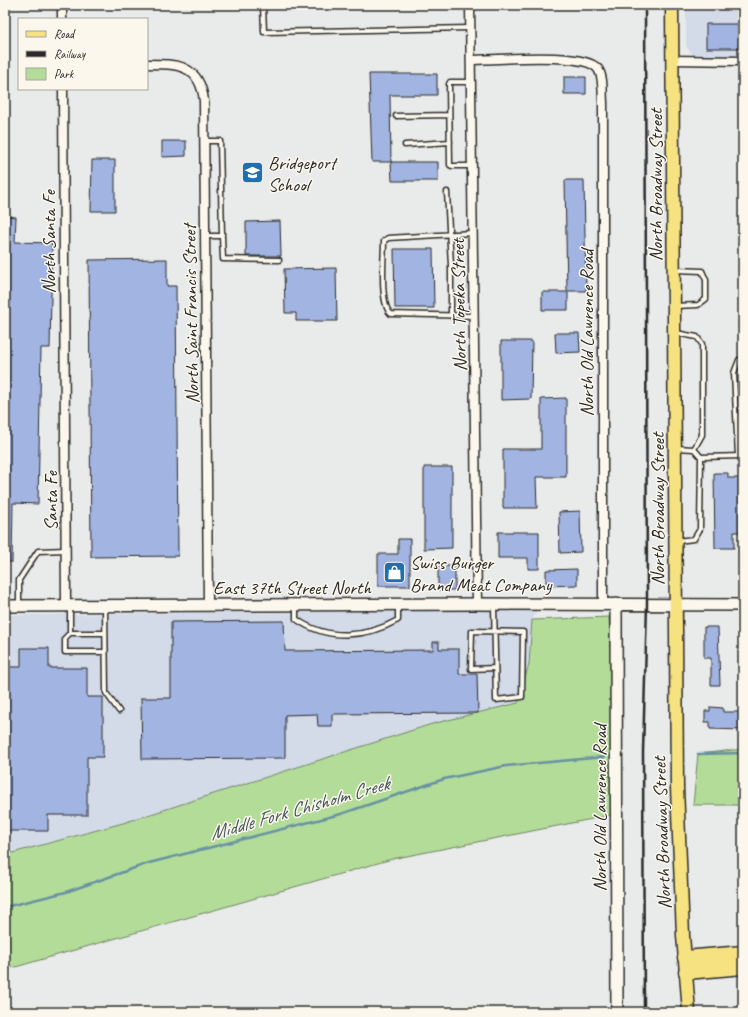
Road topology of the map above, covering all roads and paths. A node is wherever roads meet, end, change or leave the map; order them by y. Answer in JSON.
{"nodes":[{"id":1,"x":62,"y":5,"type":"edge"},
{"id":2,"x":263,"y":5,"type":"edge"},
{"id":3,"x":470,"y":5,"type":"edge"},
{"id":4,"x":672,"y":5,"type":"edge"},
{"id":5,"x":62,"y":18,"type":"edge"},
{"id":6,"x":471,"y":28,"type":"junction"},
{"id":7,"x":471,"y":60,"type":"junction"},
{"id":8,"x":673,"y":60,"type":"junction"},
{"id":9,"x":743,"y":61,"type":"edge"},
{"id":10,"x":148,"y":64,"type":"edge"},
{"id":11,"x":471,"y":82,"type":"junction"},
{"id":12,"x":63,"y":90,"type":"edge"},
{"id":13,"x":449,"y":115,"type":"junction"},
{"id":14,"x":396,"y":116,"type":"dead end"},
{"id":15,"x":204,"y":141,"type":"junction"},
{"id":16,"x":450,"y":142,"type":"junction"},
{"id":17,"x":405,"y":145,"type":"dead end"},
{"id":18,"x":472,"y":166,"type":"junction"},
{"id":19,"x":447,"y":192,"type":"dead end"},
{"id":20,"x":473,"y":233,"type":"junction"},
{"id":21,"x":448,"y":234,"type":"junction"},
{"id":22,"x":205,"y":236,"type":"junction"},
{"id":23,"x":222,"y":236,"type":"junction"},
{"id":24,"x":279,"y":260,"type":"dead end"},
{"id":25,"x":673,"y":270,"type":"junction"},
{"id":26,"x":674,"y":306,"type":"junction"},
{"id":27,"x":451,"y":316,"type":"junction"},
{"id":28,"x":474,"y":316,"type":"junction"},
{"id":29,"x":674,"y":333,"type":"junction"},
{"id":30,"x":743,"y":360,"type":"edge"},
{"id":31,"x":65,"y":395,"type":"joint"},
{"id":32,"x":674,"y":448,"type":"junction"},
{"id":33,"x":694,"y":449,"type":"junction"},
{"id":34,"x":738,"y":456,"type":"junction"},
{"id":35,"x":743,"y":456,"type":"edge"},
{"id":36,"x":701,"y":457,"type":"junction"},
{"id":37,"x":675,"y":541,"type":"junction"},
{"id":38,"x":66,"y":550,"type":"junction"},
{"id":39,"x":477,"y":604,"type":"junction"},
{"id":40,"x":494,"y":604,"type":"junction"},
{"id":41,"x":603,"y":604,"type":"junction"},
{"id":42,"x":616,"y":604,"type":"junction"},
{"id":43,"x":208,"y":605,"type":"junction"},
{"id":44,"x":296,"y":605,"type":"junction"},
{"id":45,"x":398,"y":605,"type":"junction"},
{"id":46,"x":675,"y":605,"type":"junction"},
{"id":47,"x":743,"y":605,"type":"edge"},
{"id":48,"x":5,"y":606,"type":"edge"},
{"id":49,"x":19,"y":606,"type":"junction"},
{"id":50,"x":68,"y":606,"type":"junction"},
{"id":51,"x":105,"y":606,"type":"junction"},
{"id":52,"x":494,"y":631,"type":"junction"},
{"id":53,"x":70,"y":633,"type":"junction"},
{"id":54,"x":105,"y":633,"type":"junction"},
{"id":55,"x":106,"y":652,"type":"junction"},
{"id":56,"x":495,"y":668,"type":"junction"},
{"id":57,"x":119,"y":711,"type":"dead end"},
{"id":58,"x":743,"y":954,"type":"edge"},
{"id":59,"x":685,"y":965,"type":"junction"},
{"id":60,"x":743,"y":967,"type":"edge"},
{"id":61,"x":617,"y":1012,"type":"edge"},
{"id":62,"x":690,"y":1012,"type":"edge"}],
"edges":[{"from":1,"to":5,"type":"street"},
{"from":2,"to":6,"type":"lane"},
{"from":3,"to":6,"type":"street","name":"North Topeka Street"},
{"from":4,"to":8,"type":"main road","name":"North Broadway Street"},
{"from":6,"to":7,"type":"street","name":"North Topeka Street"},
{"from":7,"to":11,"type":"street","name":"North Topeka Street"},
{"from":7,"to":41,"type":"street","name":"North Old Lawrence Road"},
{"from":8,"to":9,"type":"street"},
{"from":8,"to":25,"type":"main road","name":"North Broadway Street"},
{"from":10,"to":15,"type":"street","name":"North Saint Francis Street"},
{"from":11,"to":13,"type":"lane"},
{"from":11,"to":18,"type":"street","name":"North Topeka Street"},
{"from":12,"to":31,"type":"street","name":"North Santa Fe"},
{"from":13,"to":14,"type":"lane"},
{"from":13,"to":16,"type":"lane"},
{"from":15,"to":22,"type":"street","name":"North Saint Francis Street"},
{"from":15,"to":23,"type":"lane"},
{"from":16,"to":17,"type":"lane"},
{"from":16,"to":18,"type":"lane"},
{"from":18,"to":20,"type":"street","name":"North Topeka Street"},
{"from":19,"to":21,"type":"lane"},
{"from":20,"to":21,"type":"lane"},
{"from":20,"to":28,"type":"street","name":"North Topeka Street"},
{"from":21,"to":27,"type":"lane"},
{"from":21,"to":27,"type":"lane"},
{"from":22,"to":23,"type":"lane"},
{"from":22,"to":43,"type":"street","name":"North Saint Francis Street"},
{"from":23,"to":24,"type":"lane"},
{"from":25,"to":26,"type":"main road","name":"North Broadway Street"},
{"from":25,"to":26,"type":"lane"},
{"from":26,"to":29,"type":"main road","name":"North Broadway Street"},
{"from":27,"to":28,"type":"lane"},
{"from":28,"to":39,"type":"street","name":"North Topeka Street"},
{"from":29,"to":32,"type":"main road","name":"North Broadway Street"},
{"from":29,"to":33,"type":"lane"},
{"from":30,"to":34,"type":"lane"},
{"from":31,"to":38,"type":"street","name":"Santa Fe"},
{"from":32,"to":33,"type":"lane"},
{"from":32,"to":37,"type":"main road","name":"North Broadway Street"},
{"from":33,"to":36,"type":"lane"},
{"from":34,"to":35,"type":"lane"},
{"from":34,"to":36,"type":"lane"},
{"from":36,"to":37,"type":"lane"},
{"from":37,"to":46,"type":"main road","name":"North Broadway Street"},
{"from":38,"to":49,"type":"lane"},
{"from":38,"to":50,"type":"street","name":"Santa Fe"},
{"from":39,"to":40,"type":"main road","name":"East 37th Street North"},
{"from":39,"to":45,"type":"main road","name":"East 37th Street North"},
{"from":40,"to":41,"type":"main road","name":"East 37th Street North"},
{"from":40,"to":52,"type":"lane"},
{"from":41,"to":42,"type":"main road","name":"East 37th Street North"},
{"from":42,"to":46,"type":"main road","name":"East 37th Street North"},
{"from":42,"to":61,"type":"main road","name":"North Old Lawrence Road"},
{"from":43,"to":44,"type":"main road","name":"East 37th Street North"},
{"from":43,"to":51,"type":"main road","name":"East 37th Street North"},
{"from":44,"to":45,"type":"main road","name":"East 37th Street North"},
{"from":44,"to":45,"type":"lane"},
{"from":46,"to":47,"type":"main road","name":"East 37th Street North"},
{"from":46,"to":59,"type":"main road","name":"North Broadway Street"},
{"from":48,"to":49,"type":"main road","name":"East 37th Street North"},
{"from":49,"to":50,"type":"main road","name":"East 37th Street North"},
{"from":50,"to":51,"type":"main road","name":"East 37th Street North"},
{"from":50,"to":53,"type":"lane"},
{"from":51,"to":54,"type":"lane"},
{"from":52,"to":56,"type":"lane"},
{"from":52,"to":56,"type":"lane"},
{"from":52,"to":56,"type":"lane"},
{"from":53,"to":54,"type":"lane"},
{"from":53,"to":55,"type":"lane"},
{"from":54,"to":55,"type":"lane"},
{"from":55,"to":57,"type":"lane"},
{"from":58,"to":59,"type":"highway"},
{"from":59,"to":60,"type":"highway"},
{"from":59,"to":62,"type":"main road","name":"North Broadway Street"}]}
